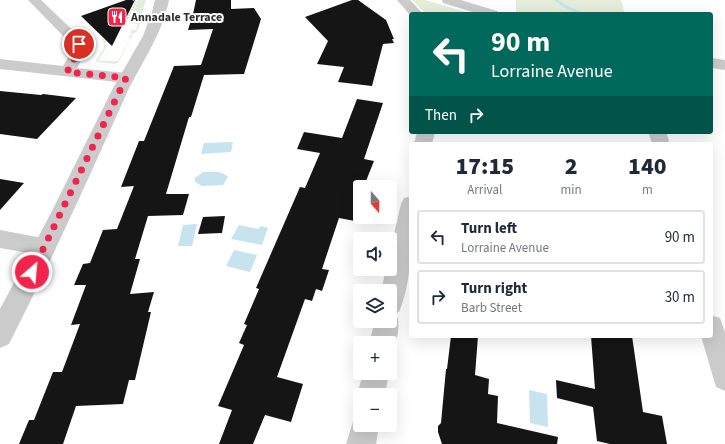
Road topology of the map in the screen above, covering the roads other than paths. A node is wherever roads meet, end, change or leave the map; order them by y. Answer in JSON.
{"nodes":[{"id":1,"x":34,"y":0,"type":"edge"},
{"id":2,"x":162,"y":0,"type":"edge"},
{"id":3,"x":403,"y":0,"type":"edge"},
{"id":4,"x":448,"y":0,"type":"edge"},
{"id":5,"x":414,"y":12,"type":"edge"},
{"id":6,"x":486,"y":12,"type":"edge"},
{"id":7,"x":713,"y":63,"type":"edge"},
{"id":8,"x":0,"y":64,"type":"edge"},
{"id":9,"x":725,"y":65,"type":"edge"},
{"id":10,"x":67,"y":72,"type":"junction"},
{"id":11,"x":126,"y":78,"type":"junction"},
{"id":12,"x":409,"y":214,"type":"edge"},
{"id":13,"x":0,"y":239,"type":"edge"},
{"id":14,"x":45,"y":246,"type":"junction"},
{"id":15,"x":394,"y":284,"type":"edge"},
{"id":16,"x":713,"y":334,"type":"edge"},
{"id":17,"x":0,"y":336,"type":"edge"},
{"id":18,"x":725,"y":378,"type":"edge"},
{"id":19,"x":364,"y":432,"type":"edge"},
{"id":20,"x":361,"y":444,"type":"edge"}],
"edges":[{"from":1,"to":10,"type":"street"},
{"from":2,"to":11,"type":"street"},
{"from":3,"to":5,"type":"street"},
{"from":4,"to":6,"type":"street"},
{"from":7,"to":9,"type":"street"},
{"from":8,"to":10,"type":"street"},
{"from":10,"to":11,"type":"street"},
{"from":11,"to":14,"type":"street"},
{"from":12,"to":15,"type":"street"},
{"from":13,"to":14,"type":"street"},
{"from":14,"to":17,"type":"street"},
{"from":16,"to":18,"type":"street"},
{"from":19,"to":20,"type":"street"}]}
